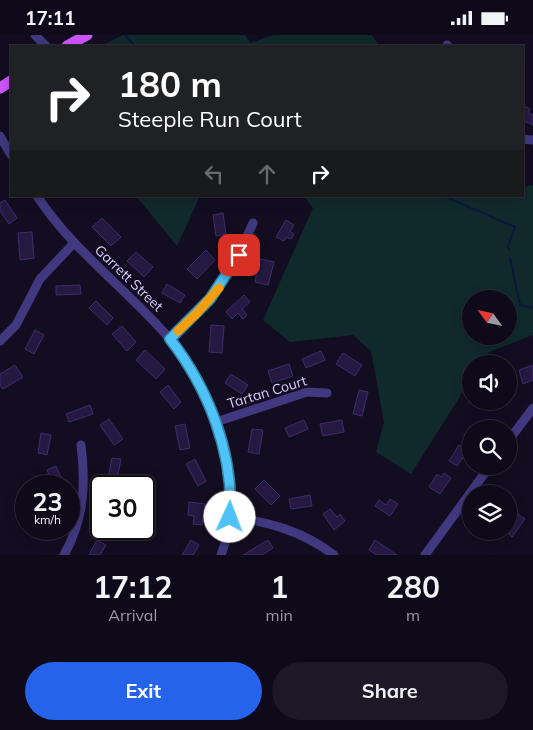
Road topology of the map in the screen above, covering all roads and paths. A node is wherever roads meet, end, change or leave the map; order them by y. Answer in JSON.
{"nodes":[{"id":1,"x":35,"y":35,"type":"edge"},
{"id":2,"x":87,"y":35,"type":"edge"},
{"id":3,"x":45,"y":45,"type":"edge"},
{"id":4,"x":69,"y":45,"type":"edge"},
{"id":5,"x":0,"y":136,"type":"edge"},
{"id":6,"x":10,"y":153,"type":"edge"},
{"id":7,"x":38,"y":197,"type":"edge"},
{"id":8,"x":253,"y":223,"type":"dead end"},
{"id":9,"x":74,"y":243,"type":"junction"},
{"id":10,"x":170,"y":339,"type":"junction"},
{"id":11,"x":0,"y":341,"type":"edge"},
{"id":12,"x":327,"y":393,"type":"dead end"},
{"id":13,"x":530,"y":411,"type":"edge"},
{"id":14,"x":216,"y":423,"type":"junction"},
{"id":15,"x":517,"y":429,"type":"edge"},
{"id":16,"x":82,"y":445,"type":"dead end"},
{"id":17,"x":483,"y":475,"type":"edge"},
{"id":18,"x":230,"y":517,"type":"junction"},
{"id":19,"x":64,"y":555,"type":"edge"},
{"id":20,"x":221,"y":555,"type":"edge"},
{"id":21,"x":334,"y":555,"type":"edge"},
{"id":22,"x":425,"y":555,"type":"edge"}],
"edges":[{"from":1,"to":3,"type":"street"},
{"from":2,"to":4,"type":"main road"},
{"from":5,"to":6,"type":"street"},
{"from":7,"to":9,"type":"street","name":"Garrett Street"},
{"from":8,"to":10,"type":"street"},
{"from":9,"to":10,"type":"street","name":"Garrett Street"},
{"from":9,"to":11,"type":"street"},
{"from":10,"to":14,"type":"street","name":"Garrett Street"},
{"from":12,"to":14,"type":"street","name":"Tartan Court"},
{"from":13,"to":15,"type":"street"},
{"from":14,"to":18,"type":"street","name":"Garrett Street"},
{"from":16,"to":19,"type":"street"},
{"from":17,"to":22,"type":"street"},
{"from":18,"to":20,"type":"street","name":"Garrett Street"},
{"from":18,"to":21,"type":"street"}]}
